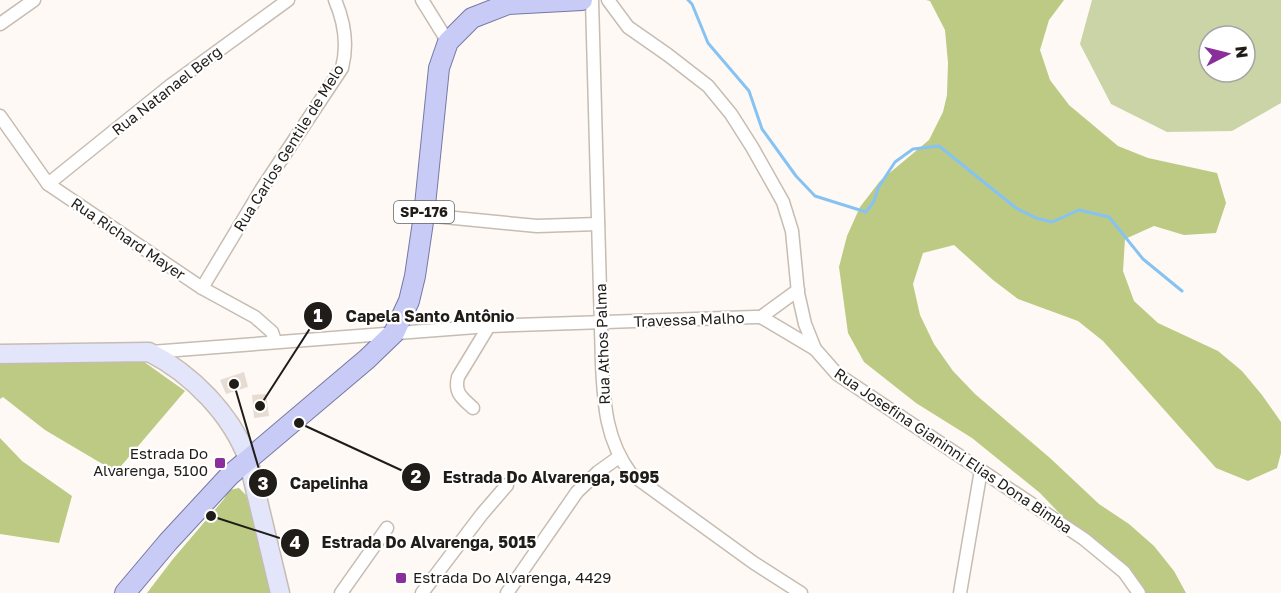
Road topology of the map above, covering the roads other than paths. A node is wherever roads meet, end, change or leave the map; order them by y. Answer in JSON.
{"nodes":[{"id":1,"x":34,"y":0,"type":"edge"},
{"id":2,"x":288,"y":0,"type":"edge"},
{"id":3,"x":335,"y":0,"type":"edge"},
{"id":4,"x":422,"y":0,"type":"edge"},
{"id":5,"x":582,"y":0,"type":"edge"},
{"id":6,"x":592,"y":0,"type":"edge"},
{"id":7,"x":609,"y":0,"type":"edge"},
{"id":8,"x":521,"y":1,"type":"edge"},
{"id":9,"x":0,"y":24,"type":"edge"},
{"id":10,"x":448,"y":42,"type":"junction"},
{"id":11,"x":0,"y":116,"type":"edge"},
{"id":12,"x":48,"y":184,"type":"junction"},
{"id":13,"x":424,"y":215,"type":"junction"},
{"id":14,"x":598,"y":224,"type":"junction"},
{"id":15,"x":202,"y":288,"type":"junction"},
{"id":16,"x":798,"y":290,"type":"junction"},
{"id":17,"x":761,"y":317,"type":"junction"},
{"id":18,"x":600,"y":323,"type":"junction"},
{"id":19,"x":489,"y":326,"type":"junction"},
{"id":20,"x":394,"y":333,"type":"junction"},
{"id":21,"x":275,"y":341,"type":"junction"},
{"id":22,"x":815,"y":349,"type":"junction"},
{"id":23,"x":149,"y":352,"type":"junction"},
{"id":24,"x":0,"y":354,"type":"edge"},
{"id":25,"x":473,"y":408,"type":"dead end"},
{"id":26,"x":619,"y":457,"type":"junction"},
{"id":27,"x":248,"y":459,"type":"junction"},
{"id":28,"x":981,"y":470,"type":"junction"},
{"id":29,"x":507,"y":485,"type":"dead end"},
{"id":30,"x":387,"y":528,"type":"dead end"},
{"id":31,"x":126,"y":593,"type":"edge"},
{"id":32,"x":280,"y":593,"type":"edge"},
{"id":33,"x":341,"y":593,"type":"edge"},
{"id":34,"x":422,"y":593,"type":"edge"},
{"id":35,"x":507,"y":593,"type":"edge"},
{"id":36,"x":801,"y":593,"type":"edge"},
{"id":37,"x":960,"y":593,"type":"edge"},
{"id":38,"x":1139,"y":593,"type":"edge"}],
"edges":[{"from":1,"to":9,"type":"street"},
{"from":2,"to":12,"type":"street","name":"Rua Natanael Berg"},
{"from":3,"to":15,"type":"street","name":"Rua Carlos Gentile de Melo"},
{"from":4,"to":10,"type":"street"},
{"from":5,"to":8,"type":"main road","number":"SP-176"},
{"from":6,"to":14,"type":"street","name":"Rua Athos Palma"},
{"from":7,"to":16,"type":"street","name":"Rua Josefina Gianinni Elias Dona Bimba"},
{"from":8,"to":10,"type":"main road","number":"SP-176"},
{"from":10,"to":13,"type":"main road","number":"SP-176"},
{"from":11,"to":12,"type":"street","name":"Rua Richard Mayer"},
{"from":12,"to":15,"type":"street","name":"Rua Richard Mayer"},
{"from":13,"to":14,"type":"street"},
{"from":13,"to":20,"type":"main road","number":"SP-176"},
{"from":14,"to":18,"type":"street","name":"Rua Athos Palma"},
{"from":15,"to":21,"type":"street","name":"Rua Richard Mayer"},
{"from":16,"to":17,"type":"street","name":"Travessa Malho"},
{"from":16,"to":22,"type":"street","name":"Rua Josefina Gianinni Elias Dona Bimba"},
{"from":17,"to":18,"type":"street","name":"Travessa Malho"},
{"from":17,"to":22,"type":"street","name":"Travessa Malho"},
{"from":18,"to":19,"type":"street","name":"Travessa Malho"},
{"from":18,"to":26,"type":"street","name":"Rua Athos Palma"},
{"from":19,"to":20,"type":"street","name":"Travessa Malho"},
{"from":19,"to":25,"type":"street"},
{"from":20,"to":21,"type":"street","name":"Travessa Malho"},
{"from":20,"to":27,"type":"main road","number":"SP-176"},
{"from":21,"to":23,"type":"street","name":"Travessa Malho"},
{"from":22,"to":28,"type":"street","name":"Rua Josefina Gianinni Elias Dona Bimba"},
{"from":23,"to":24,"type":"street"},
{"from":23,"to":27,"type":"street"},
{"from":26,"to":35,"type":"street"},
{"from":26,"to":36,"type":"street","name":"Rua Athos Palma"},
{"from":27,"to":31,"type":"main road","number":"SP-176"},
{"from":27,"to":32,"type":"street"},
{"from":28,"to":37,"type":"street"},
{"from":28,"to":38,"type":"street","name":"Rua Josefina Gianinni Elias Dona Bimba"},
{"from":29,"to":34,"type":"street"},
{"from":30,"to":33,"type":"street"}]}
